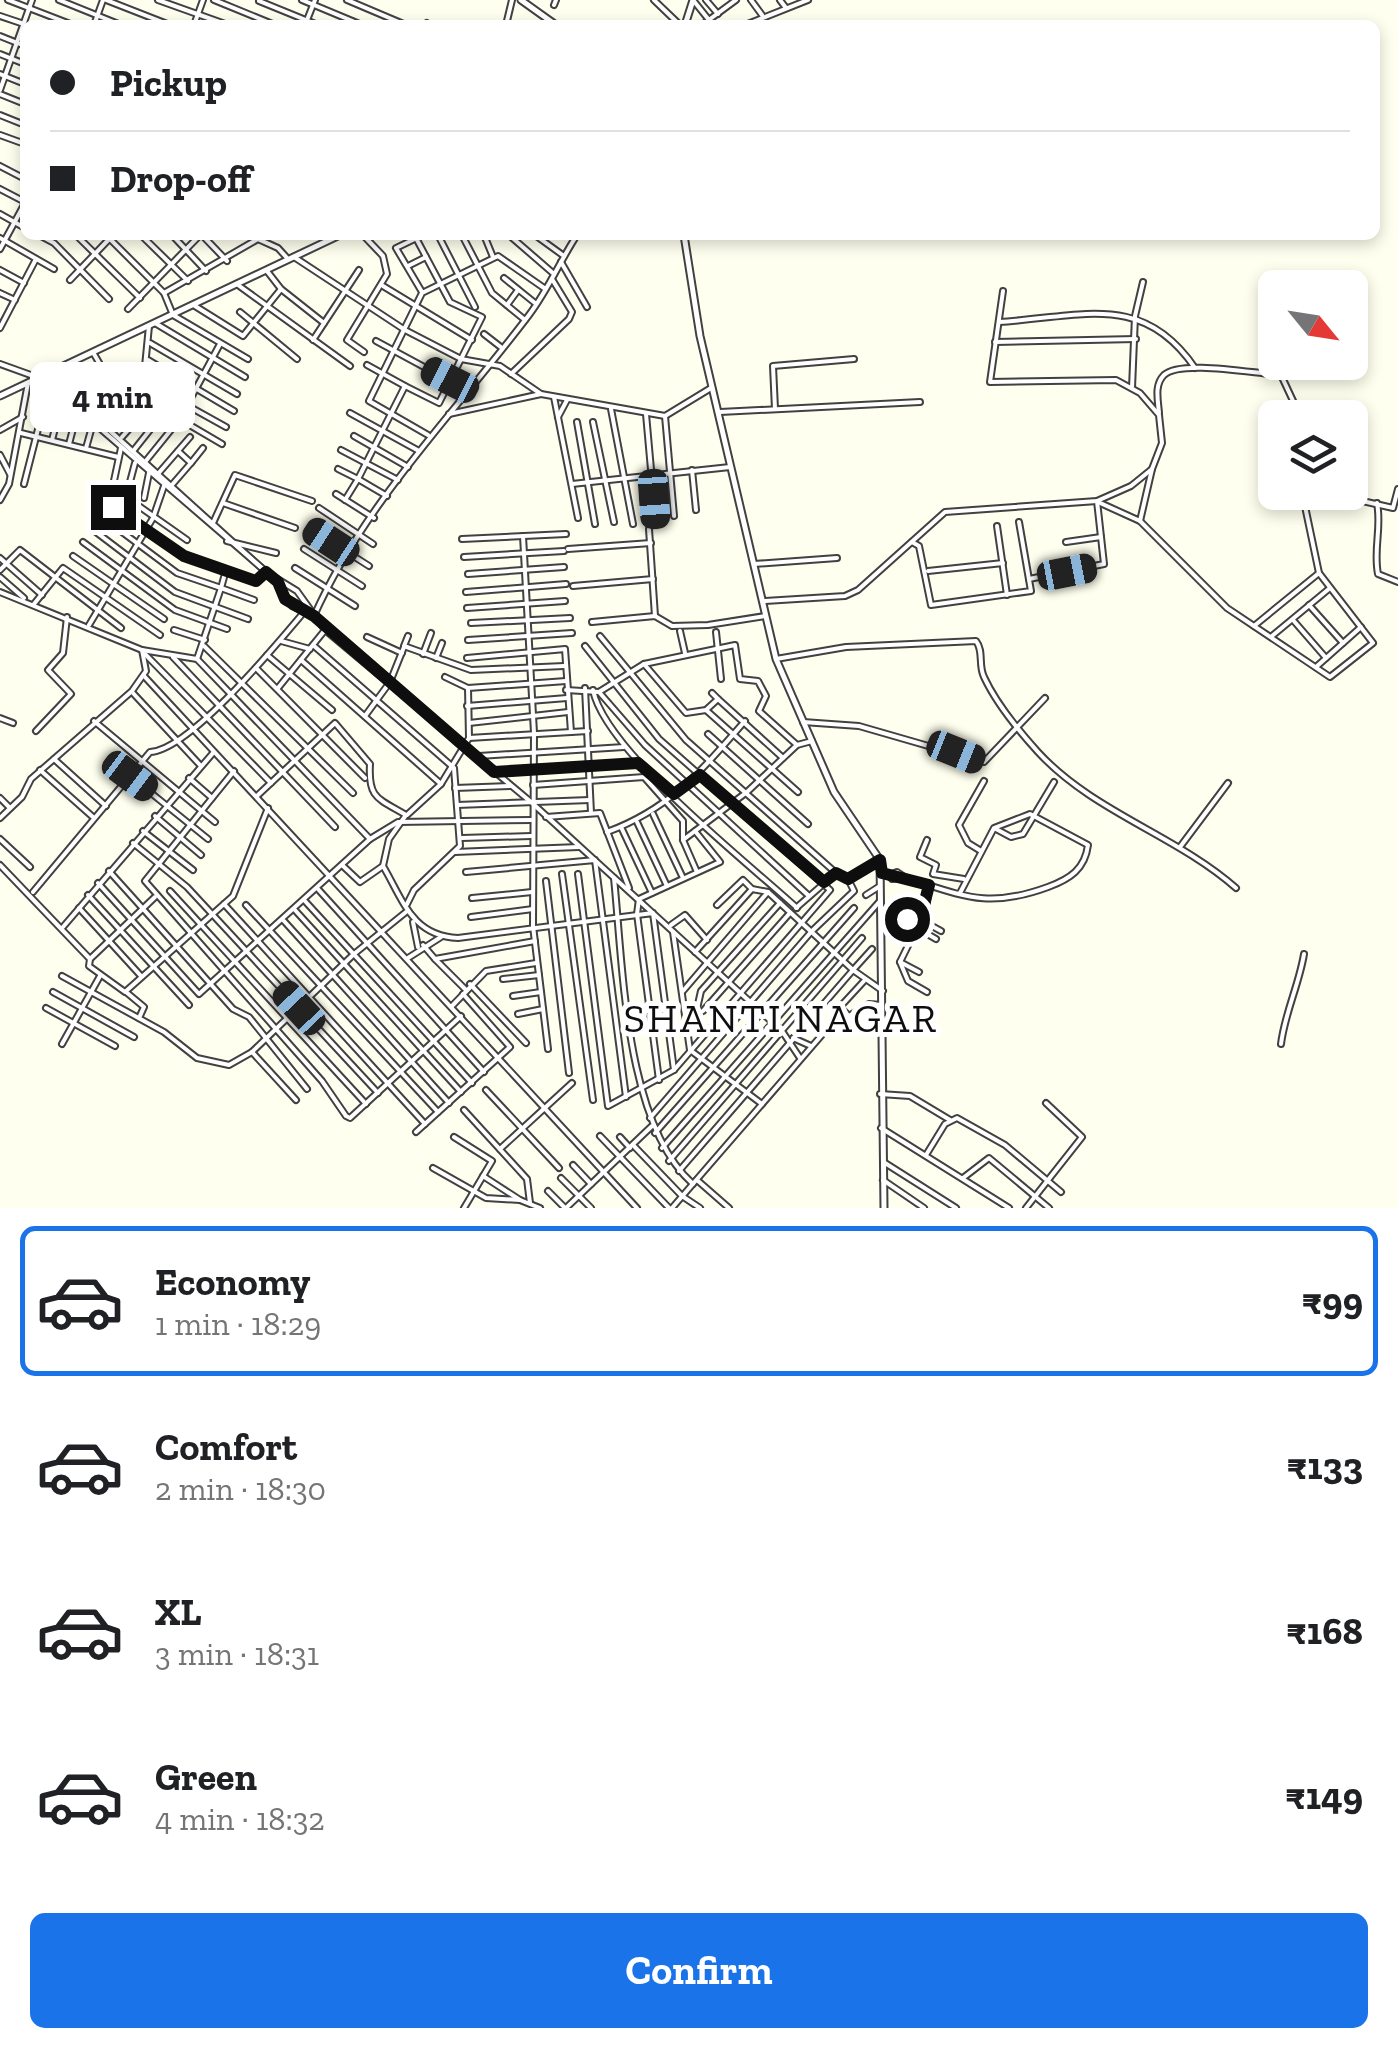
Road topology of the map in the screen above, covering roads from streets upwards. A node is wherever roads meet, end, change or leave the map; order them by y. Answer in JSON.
{"nodes":[{"id":1,"x":8,"y":0,"type":"edge"},
{"id":2,"x":32,"y":0,"type":"edge"},
{"id":3,"x":59,"y":0,"type":"edge"},
{"id":4,"x":104,"y":0,"type":"edge"},
{"id":5,"x":158,"y":0,"type":"edge"},
{"id":6,"x":203,"y":0,"type":"edge"},
{"id":7,"x":214,"y":0,"type":"edge"},
{"id":8,"x":258,"y":0,"type":"edge"},
{"id":9,"x":302,"y":0,"type":"edge"},
{"id":10,"x":347,"y":0,"type":"edge"},
{"id":11,"x":521,"y":0,"type":"edge"},
{"id":12,"x":654,"y":0,"type":"edge"},
{"id":13,"x":693,"y":0,"type":"edge"},
{"id":14,"x":706,"y":0,"type":"edge"},
{"id":15,"x":736,"y":0,"type":"edge"},
{"id":16,"x":751,"y":0,"type":"edge"},
{"id":17,"x":780,"y":0,"type":"edge"},
{"id":18,"x":808,"y":0,"type":"edge"},
{"id":19,"x":314,"y":2,"type":"edge"},
{"id":20,"x":29,"y":8,"type":"junction"},
{"id":21,"x":786,"y":8,"type":"junction"},
{"id":22,"x":198,"y":14,"type":"junction"},
{"id":23,"x":718,"y":14,"type":"junction"},
{"id":24,"x":762,"y":14,"type":"junction"},
{"id":25,"x":97,"y":16,"type":"junction"},
{"id":26,"x":25,"y":20,"type":"edge"},
{"id":27,"x":61,"y":20,"type":"edge"},
{"id":28,"x":96,"y":20,"type":"edge"},
{"id":29,"x":108,"y":20,"type":"edge"},
{"id":30,"x":157,"y":20,"type":"edge"},
{"id":31,"x":196,"y":20,"type":"edge"},
{"id":32,"x":214,"y":20,"type":"edge"},
{"id":33,"x":263,"y":20,"type":"edge"},
{"id":34,"x":300,"y":20,"type":"edge"},
{"id":35,"x":352,"y":20,"type":"edge"},
{"id":36,"x":394,"y":20,"type":"edge"},
{"id":37,"x":546,"y":20,"type":"edge"},
{"id":38,"x":676,"y":20,"type":"edge"},
{"id":39,"x":709,"y":20,"type":"joint"},
{"id":40,"x":753,"y":20,"type":"edge"},
{"id":41,"x":20,"y":33,"type":"edge"},
{"id":42,"x":0,"y":36,"type":"edge"},
{"id":43,"x":16,"y":42,"type":"junction"},
{"id":44,"x":20,"y":44,"type":"edge"},
{"id":45,"x":0,"y":54,"type":"edge"},
{"id":46,"x":12,"y":58,"type":"junction"},
{"id":47,"x":20,"y":62,"type":"edge"},
{"id":48,"x":3,"y":75,"type":"edge"},
{"id":49,"x":0,"y":92,"type":"edge"},
{"id":50,"x":20,"y":212,"type":"edge"},
{"id":51,"x":0,"y":214,"type":"edge"},
{"id":52,"x":15,"y":222,"type":"junction"},
{"id":53,"x":20,"y":225,"type":"edge"},
{"id":54,"x":2,"y":239,"type":"edge"},
{"id":55,"x":45,"y":240,"type":"edge"},
{"id":56,"x":81,"y":240,"type":"edge"},
{"id":57,"x":106,"y":240,"type":"edge"},
{"id":58,"x":114,"y":240,"type":"edge"},
{"id":59,"x":146,"y":240,"type":"edge"},
{"id":60,"x":177,"y":240,"type":"edge"},
{"id":61,"x":196,"y":240,"type":"edge"},
{"id":62,"x":206,"y":240,"type":"edge"},
{"id":63,"x":259,"y":240,"type":"edge"},
{"id":64,"x":268,"y":240,"type":"edge"},
{"id":65,"x":329,"y":240,"type":"edge"},
{"id":66,"x":367,"y":240,"type":"edge"},
{"id":67,"x":412,"y":240,"type":"edge"},
{"id":68,"x":417,"y":240,"type":"edge"},
{"id":69,"x":441,"y":240,"type":"edge"},
{"id":70,"x":464,"y":240,"type":"edge"},
{"id":71,"x":486,"y":240,"type":"edge"},
{"id":72,"x":515,"y":240,"type":"edge"},
{"id":73,"x":531,"y":240,"type":"edge"},
{"id":74,"x":540,"y":240,"type":"edge"},
{"id":75,"x":574,"y":240,"type":"edge"},
{"id":76,"x":685,"y":240,"type":"edge"},
{"id":77,"x":525,"y":248,"type":"junction"},
{"id":78,"x":0,"y":249,"type":"edge"},
{"id":79,"x":186,"y":250,"type":"junction"},
{"id":80,"x":95,"y":253,"type":"junction"},
{"id":81,"x":426,"y":257,"type":"junction"},
{"id":82,"x":493,"y":257,"type":"junction"},
{"id":83,"x":291,"y":258,"type":"junction"},
{"id":84,"x":36,"y":259,"type":"junction"},
{"id":85,"x":562,"y":259,"type":"junction"},
{"id":86,"x":226,"y":261,"type":"junction"},
{"id":87,"x":172,"y":265,"type":"junction"},
{"id":88,"x":477,"y":265,"type":"junction"},
{"id":89,"x":407,"y":266,"type":"junction"},
{"id":90,"x":81,"y":268,"type":"junction"},
{"id":91,"x":54,"y":269,"type":"dead end"},
{"id":92,"x":0,"y":270,"type":"edge"},
{"id":93,"x":358,"y":270,"type":"dead end"},
{"id":94,"x":267,"y":271,"type":"junction"},
{"id":95,"x":206,"y":272,"type":"junction"},
{"id":96,"x":460,"y":274,"type":"junction"},
{"id":97,"x":553,"y":276,"type":"junction"},
{"id":98,"x":504,"y":278,"type":"dead end"},
{"id":99,"x":70,"y":280,"type":"dead end"},
{"id":100,"x":188,"y":281,"type":"junction"},
{"id":101,"x":1144,"y":282,"type":"dead end"},
{"id":102,"x":24,"y":283,"type":"junction"},
{"id":103,"x":154,"y":283,"type":"junction"},
{"id":104,"x":440,"y":283,"type":"junction"},
{"id":105,"x":238,"y":285,"type":"junction"},
{"id":106,"x":383,"y":286,"type":"junction"},
{"id":107,"x":281,"y":288,"type":"junction"},
{"id":108,"x":545,"y":289,"type":"junction"},
{"id":109,"x":518,"y":290,"type":"junction"},
{"id":110,"x":1003,"y":290,"type":"dead end"},
{"id":111,"x":344,"y":292,"type":"junction"},
{"id":112,"x":0,"y":293,"type":"edge"},
{"id":113,"x":164,"y":293,"type":"junction"},
{"id":114,"x":422,"y":293,"type":"junction"},
{"id":115,"x":140,"y":298,"type":"junction"},
{"id":116,"x":109,"y":299,"type":"dead end"},
{"id":117,"x":15,"y":300,"type":"junction"},
{"id":118,"x":418,"y":304,"type":"junction"},
{"id":119,"x":536,"y":304,"type":"junction"},
{"id":120,"x":507,"y":305,"type":"junction"},
{"id":121,"x":195,"y":306,"type":"junction"},
{"id":122,"x":266,"y":307,"type":"junction"},
{"id":123,"x":475,"y":307,"type":"dead end"},
{"id":124,"x":588,"y":307,"type":"dead end"},
{"id":125,"x":368,"y":308,"type":"junction"},
{"id":126,"x":128,"y":310,"type":"dead end"},
{"id":127,"x":240,"y":312,"type":"dead end"},
{"id":128,"x":173,"y":316,"type":"junction"},
{"id":129,"x":1135,"y":316,"type":"junction"},
{"id":130,"x":2,"y":318,"type":"edge"},
{"id":131,"x":525,"y":320,"type":"junction"},
{"id":132,"x":253,"y":321,"type":"junction"},
{"id":133,"x":324,"y":322,"type":"junction"},
{"id":134,"x":998,"y":322,"type":"junction"},
{"id":135,"x":152,"y":325,"type":"junction"},
{"id":136,"x":0,"y":328,"type":"edge"},
{"id":137,"x":406,"y":330,"type":"junction"},
{"id":138,"x":484,"y":334,"type":"dead end"},
{"id":139,"x":1136,"y":339,"type":"junction"},
{"id":140,"x":313,"y":340,"type":"junction"},
{"id":141,"x":472,"y":340,"type":"junction"},
{"id":142,"x":376,"y":341,"type":"dead end"},
{"id":143,"x":995,"y":342,"type":"junction"},
{"id":144,"x":150,"y":343,"type":"junction"},
{"id":145,"x":220,"y":344,"type":"junction"},
{"id":146,"x":502,"y":348,"type":"junction"},
{"id":147,"x":93,"y":352,"type":"junction"},
{"id":148,"x":364,"y":352,"type":"dead end"},
{"id":149,"x":395,"y":352,"type":"junction"},
{"id":150,"x":212,"y":359,"type":"junction"},
{"id":151,"x":248,"y":359,"type":"dead end"},
{"id":152,"x":297,"y":359,"type":"dead end"},
{"id":153,"x":461,"y":359,"type":"junction"},
{"id":154,"x":854,"y":359,"type":"dead end"},
{"id":155,"x":148,"y":360,"type":"junction"},
{"id":156,"x":0,"y":364,"type":"edge"},
{"id":157,"x":368,"y":365,"type":"dead end"},
{"id":158,"x":350,"y":366,"type":"dead end"},
{"id":159,"x":487,"y":367,"type":"junction"},
{"id":160,"x":1195,"y":368,"type":"junction"},
{"id":161,"x":203,"y":374,"type":"junction"},
{"id":162,"x":384,"y":374,"type":"junction"},
{"id":163,"x":512,"y":374,"type":"junction"},
{"id":164,"x":39,"y":378,"type":"junction"},
{"id":165,"x":244,"y":378,"type":"dead end"},
{"id":166,"x":450,"y":380,"type":"junction"},
{"id":167,"x":145,"y":382,"type":"junction"},
{"id":168,"x":28,"y":383,"type":"junction"},
{"id":169,"x":405,"y":386,"type":"junction"},
{"id":170,"x":713,"y":386,"type":"junction"},
{"id":171,"x":132,"y":388,"type":"dead end"},
{"id":172,"x":1132,"y":388,"type":"junction"},
{"id":173,"x":194,"y":389,"type":"junction"},
{"id":174,"x":48,"y":390,"type":"junction"},
{"id":175,"x":237,"y":394,"type":"dead end"},
{"id":176,"x":541,"y":394,"type":"junction"},
{"id":177,"x":0,"y":396,"type":"edge"},
{"id":178,"x":554,"y":398,"type":"junction"},
{"id":179,"x":567,"y":400,"type":"junction"},
{"id":180,"x":1293,"y":400,"type":"edge"},
{"id":181,"x":62,"y":401,"type":"junction"},
{"id":182,"x":920,"y":402,"type":"dead end"},
{"id":183,"x":152,"y":403,"type":"junction"},
{"id":184,"x":186,"y":404,"type":"junction"},
{"id":185,"x":611,"y":409,"type":"junction"},
{"id":186,"x":775,"y":409,"type":"junction"},
{"id":187,"x":79,"y":410,"type":"junction"},
{"id":188,"x":165,"y":411,"type":"junction"},
{"id":189,"x":234,"y":412,"type":"dead end"},
{"id":190,"x":720,"y":412,"type":"junction"},
{"id":191,"x":350,"y":413,"type":"dead end"},
{"id":192,"x":392,"y":414,"type":"junction"},
{"id":193,"x":448,"y":414,"type":"junction"},
{"id":194,"x":646,"y":414,"type":"junction"},
{"id":195,"x":1159,"y":415,"type":"junction"},
{"id":196,"x":665,"y":416,"type":"junction"},
{"id":197,"x":23,"y":417,"type":"junction"},
{"id":198,"x":558,"y":417,"type":"junction"},
{"id":199,"x":179,"y":420,"type":"junction"},
{"id":200,"x":577,"y":422,"type":"dead end"},
{"id":201,"x":593,"y":422,"type":"dead end"},
{"id":202,"x":92,"y":423,"type":"junction"},
{"id":203,"x":226,"y":428,"type":"dead end"},
{"id":204,"x":0,"y":430,"type":"edge"},
{"id":205,"x":383,"y":432,"type":"junction"},
{"id":206,"x":19,"y":433,"type":"junction"},
{"id":207,"x":428,"y":435,"type":"junction"},
{"id":208,"x":354,"y":436,"type":"dead end"},
{"id":209,"x":36,"y":437,"type":"junction"},
{"id":210,"x":190,"y":437,"type":"dead end"},
{"id":211,"x":52,"y":442,"type":"junction"},
{"id":212,"x":119,"y":444,"type":"junction"},
{"id":213,"x":222,"y":444,"type":"dead end"},
{"id":214,"x":69,"y":446,"type":"junction"},
{"id":215,"x":204,"y":448,"type":"dead end"},
{"id":216,"x":374,"y":448,"type":"junction"},
{"id":217,"x":86,"y":449,"type":"junction"},
{"id":218,"x":178,"y":450,"type":"junction"},
{"id":219,"x":340,"y":450,"type":"dead end"},
{"id":220,"x":419,"y":451,"type":"junction"},
{"id":221,"x":131,"y":453,"type":"junction"},
{"id":222,"x":0,"y":455,"type":"edge"},
{"id":223,"x":118,"y":457,"type":"junction"},
{"id":224,"x":136,"y":461,"type":"junction"},
{"id":225,"x":191,"y":463,"type":"junction"},
{"id":226,"x":143,"y":464,"type":"junction"},
{"id":227,"x":366,"y":464,"type":"junction"},
{"id":228,"x":408,"y":466,"type":"junction"},
{"id":229,"x":730,"y":467,"type":"junction"},
{"id":230,"x":338,"y":469,"type":"dead end"},
{"id":231,"x":1152,"y":469,"type":"junction"},
{"id":232,"x":692,"y":470,"type":"junction"},
{"id":233,"x":652,"y":472,"type":"junction"},
{"id":234,"x":673,"y":472,"type":"junction"},
{"id":235,"x":10,"y":474,"type":"junction"},
{"id":236,"x":154,"y":475,"type":"junction"},
{"id":237,"x":626,"y":475,"type":"junction"},
{"id":238,"x":606,"y":478,"type":"junction"},
{"id":239,"x":358,"y":479,"type":"junction"},
{"id":240,"x":398,"y":480,"type":"junction"},
{"id":241,"x":588,"y":481,"type":"junction"},
{"id":242,"x":24,"y":484,"type":"dead end"},
{"id":243,"x":572,"y":484,"type":"junction"},
{"id":244,"x":168,"y":487,"type":"junction"},
{"id":245,"x":1398,"y":488,"type":"edge"},
{"id":246,"x":336,"y":494,"type":"dead end"},
{"id":247,"x":388,"y":496,"type":"junction"},
{"id":248,"x":144,"y":498,"type":"dead end"},
{"id":249,"x":0,"y":500,"type":"edge"},
{"id":250,"x":345,"y":500,"type":"junction"},
{"id":251,"x":312,"y":501,"type":"dead end"},
{"id":252,"x":1096,"y":501,"type":"junction"},
{"id":253,"x":1368,"y":501,"type":"edge"},
{"id":254,"x":223,"y":503,"type":"junction"},
{"id":255,"x":1376,"y":503,"type":"junction"},
{"id":256,"x":318,"y":508,"type":"dead end"},
{"id":257,"x":696,"y":510,"type":"dead end"},
{"id":258,"x":1306,"y":510,"type":"edge"},
{"id":259,"x":674,"y":516,"type":"dead end"},
{"id":260,"x":102,"y":517,"type":"dead end"},
{"id":261,"x":154,"y":518,"type":"junction"},
{"id":262,"x":374,"y":518,"type":"junction"},
{"id":263,"x":578,"y":518,"type":"dead end"},
{"id":264,"x":1140,"y":521,"type":"junction"},
{"id":265,"x":614,"y":522,"type":"dead end"},
{"id":266,"x":1018,"y":522,"type":"dead end"},
{"id":267,"x":595,"y":524,"type":"dead end"},
{"id":268,"x":633,"y":524,"type":"dead end"},
{"id":269,"x":212,"y":525,"type":"junction"},
{"id":270,"x":656,"y":525,"type":"dead end"},
{"id":271,"x":997,"y":526,"type":"dead end"},
{"id":272,"x":294,"y":528,"type":"dead end"},
{"id":273,"x":92,"y":529,"type":"dead end"},
{"id":274,"x":649,"y":529,"type":"dead end"},
{"id":275,"x":146,"y":531,"type":"junction"},
{"id":276,"x":314,"y":531,"type":"dead end"},
{"id":277,"x":566,"y":534,"type":"dead end"},
{"id":278,"x":360,"y":536,"type":"junction"},
{"id":279,"x":522,"y":536,"type":"junction"},
{"id":280,"x":1101,"y":538,"type":"junction"},
{"id":281,"x":187,"y":540,"type":"dead end"},
{"id":282,"x":462,"y":540,"type":"dead end"},
{"id":283,"x":227,"y":541,"type":"junction"},
{"id":284,"x":83,"y":542,"type":"dead end"},
{"id":285,"x":912,"y":542,"type":"junction"},
{"id":286,"x":1066,"y":542,"type":"dead end"},
{"id":287,"x":238,"y":543,"type":"junction"},
{"id":288,"x":650,"y":543,"type":"junction"},
{"id":289,"x":373,"y":544,"type":"dead end"},
{"id":290,"x":139,"y":545,"type":"junction"},
{"id":291,"x":304,"y":549,"type":"dead end"},
{"id":292,"x":276,"y":553,"type":"dead end"},
{"id":293,"x":524,"y":553,"type":"junction"},
{"id":294,"x":348,"y":554,"type":"junction"},
{"id":295,"x":73,"y":556,"type":"dead end"},
{"id":296,"x":131,"y":557,"type":"junction"},
{"id":297,"x":464,"y":557,"type":"dead end"},
{"id":298,"x":0,"y":558,"type":"edge"},
{"id":299,"x":837,"y":558,"type":"dead end"},
{"id":300,"x":1003,"y":563,"type":"junction"},
{"id":301,"x":6,"y":564,"type":"junction"},
{"id":302,"x":754,"y":564,"type":"junction"},
{"id":303,"x":368,"y":566,"type":"dead end"},
{"id":304,"x":564,"y":567,"type":"dead end"},
{"id":305,"x":295,"y":568,"type":"dead end"},
{"id":306,"x":226,"y":570,"type":"junction"},
{"id":307,"x":264,"y":570,"type":"junction"},
{"id":308,"x":525,"y":570,"type":"junction"},
{"id":309,"x":122,"y":571,"type":"junction"},
{"id":310,"x":336,"y":572,"type":"junction"},
{"id":311,"x":926,"y":572,"type":"junction"},
{"id":312,"x":0,"y":573,"type":"edge"},
{"id":313,"x":1319,"y":573,"type":"junction"},
{"id":314,"x":468,"y":574,"type":"dead end"},
{"id":315,"x":653,"y":579,"type":"junction"},
{"id":316,"x":1029,"y":579,"type":"junction"},
{"id":317,"x":54,"y":580,"type":"junction"},
{"id":318,"x":278,"y":582,"type":"junction"},
{"id":319,"x":1398,"y":582,"type":"edge"},
{"id":320,"x":113,"y":585,"type":"junction"},
{"id":321,"x":362,"y":586,"type":"dead end"},
{"id":322,"x":526,"y":587,"type":"junction"},
{"id":323,"x":221,"y":588,"type":"junction"},
{"id":324,"x":1330,"y":588,"type":"junction"},
{"id":325,"x":326,"y":590,"type":"junction"},
{"id":326,"x":0,"y":592,"type":"edge"},
{"id":327,"x":466,"y":592,"type":"dead end"},
{"id":328,"x":42,"y":595,"type":"junction"},
{"id":329,"x":1008,"y":597,"type":"junction"},
{"id":330,"x":105,"y":598,"type":"junction"},
{"id":331,"x":254,"y":600,"type":"dead end"},
{"id":332,"x":28,"y":601,"type":"junction"},
{"id":333,"x":565,"y":601,"type":"dead end"},
{"id":334,"x":762,"y":602,"type":"junction"},
{"id":335,"x":34,"y":604,"type":"junction"},
{"id":336,"x":526,"y":604,"type":"junction"},
{"id":337,"x":1309,"y":605,"type":"junction"},
{"id":338,"x":216,"y":606,"type":"junction"},
{"id":339,"x":355,"y":606,"type":"dead end"},
{"id":340,"x":468,"y":608,"type":"dead end"},
{"id":341,"x":96,"y":612,"type":"junction"},
{"id":342,"x":304,"y":612,"type":"junction"},
{"id":343,"x":314,"y":616,"type":"junction"},
{"id":344,"x":655,"y":616,"type":"junction"},
{"id":345,"x":766,"y":616,"type":"junction"},
{"id":346,"x":68,"y":617,"type":"junction"},
{"id":347,"x":570,"y":618,"type":"dead end"},
{"id":348,"x":164,"y":619,"type":"dead end"},
{"id":349,"x":248,"y":619,"type":"dead end"},
{"id":350,"x":527,"y":620,"type":"junction"},
{"id":351,"x":1292,"y":620,"type":"junction"},
{"id":352,"x":592,"y":622,"type":"dead end"},
{"id":353,"x":210,"y":623,"type":"junction"},
{"id":354,"x":471,"y":623,"type":"dead end"},
{"id":355,"x":89,"y":626,"type":"junction"},
{"id":356,"x":1254,"y":626,"type":"junction"},
{"id":357,"x":1361,"y":627,"type":"junction"},
{"id":358,"x":121,"y":628,"type":"dead end"},
{"id":359,"x":174,"y":630,"type":"dead end"},
{"id":360,"x":228,"y":630,"type":"dead end"},
{"id":361,"x":326,"y":630,"type":"junction"},
{"id":362,"x":680,"y":631,"type":"dead end"},
{"id":363,"x":716,"y":632,"type":"dead end"},
{"id":364,"x":431,"y":633,"type":"dead end"},
{"id":365,"x":572,"y":633,"type":"dead end"},
{"id":366,"x":160,"y":635,"type":"dead end"},
{"id":367,"x":408,"y":636,"type":"dead end"},
{"id":368,"x":529,"y":636,"type":"junction"},
{"id":369,"x":600,"y":636,"type":"dead end"},
{"id":370,"x":367,"y":637,"type":"dead end"},
{"id":371,"x":1271,"y":637,"type":"junction"},
{"id":372,"x":280,"y":640,"type":"junction"},
{"id":373,"x":468,"y":640,"type":"dead end"},
{"id":374,"x":442,"y":642,"type":"dead end"},
{"id":375,"x":204,"y":643,"type":"junction"},
{"id":376,"x":1343,"y":643,"type":"junction"},
{"id":377,"x":585,"y":646,"type":"dead end"},
{"id":378,"x":311,"y":647,"type":"junction"},
{"id":379,"x":719,"y":648,"type":"junction"},
{"id":380,"x":142,"y":650,"type":"junction"},
{"id":381,"x":403,"y":650,"type":"junction"},
{"id":382,"x":529,"y":653,"type":"junction"},
{"id":383,"x":686,"y":653,"type":"junction"},
{"id":384,"x":423,"y":654,"type":"junction"},
{"id":385,"x":170,"y":655,"type":"junction"},
{"id":386,"x":267,"y":655,"type":"junction"},
{"id":387,"x":436,"y":658,"type":"junction"},
{"id":388,"x":466,"y":658,"type":"dead end"},
{"id":389,"x":1326,"y":658,"type":"junction"},
{"id":390,"x":197,"y":659,"type":"junction"},
{"id":391,"x":776,"y":659,"type":"junction"},
{"id":392,"x":301,"y":660,"type":"junction"},
{"id":393,"x":644,"y":664,"type":"junction"},
{"id":394,"x":564,"y":666,"type":"junction"},
{"id":395,"x":1316,"y":667,"type":"junction"},
{"id":396,"x":256,"y":668,"type":"junction"},
{"id":397,"x":531,"y":670,"type":"junction"},
{"id":398,"x":627,"y":672,"type":"junction"},
{"id":399,"x":289,"y":674,"type":"junction"},
{"id":400,"x":144,"y":676,"type":"junction"},
{"id":401,"x":446,"y":677,"type":"dead end"},
{"id":402,"x":721,"y":680,"type":"dead end"},
{"id":403,"x":566,"y":681,"type":"junction"},
{"id":404,"x":614,"y":681,"type":"junction"},
{"id":405,"x":243,"y":682,"type":"junction"},
{"id":406,"x":390,"y":682,"type":"junction"},
{"id":407,"x":531,"y":684,"type":"junction"},
{"id":408,"x":278,"y":688,"type":"junction"},
{"id":409,"x":468,"y":688,"type":"junction"},
{"id":410,"x":585,"y":688,"type":"junction"},
{"id":411,"x":566,"y":690,"type":"junction"},
{"id":412,"x":132,"y":691,"type":"junction"},
{"id":413,"x":596,"y":691,"type":"junction"},
{"id":414,"x":231,"y":693,"type":"junction"},
{"id":415,"x":712,"y":694,"type":"dead end"},
{"id":416,"x":567,"y":698,"type":"junction"},
{"id":417,"x":1045,"y":698,"type":"dead end"},
{"id":418,"x":718,"y":699,"type":"junction"},
{"id":419,"x":532,"y":700,"type":"junction"},
{"id":420,"x":378,"y":702,"type":"junction"},
{"id":421,"x":217,"y":706,"type":"junction"},
{"id":422,"x":467,"y":706,"type":"junction"},
{"id":423,"x":332,"y":710,"type":"dead end"},
{"id":424,"x":706,"y":710,"type":"junction"},
{"id":425,"x":568,"y":712,"type":"junction"},
{"id":426,"x":204,"y":716,"type":"junction"},
{"id":427,"x":365,"y":716,"type":"junction"},
{"id":428,"x":533,"y":716,"type":"junction"},
{"id":429,"x":0,"y":718,"type":"edge"},
{"id":430,"x":94,"y":720,"type":"junction"},
{"id":431,"x":745,"y":720,"type":"junction"},
{"id":432,"x":802,"y":722,"type":"junction"},
{"id":433,"x":13,"y":723,"type":"dead end"},
{"id":434,"x":468,"y":723,"type":"junction"},
{"id":435,"x":1016,"y":724,"type":"junction"},
{"id":436,"x":191,"y":728,"type":"junction"},
{"id":437,"x":36,"y":730,"type":"dead end"},
{"id":438,"x":588,"y":731,"type":"junction"},
{"id":439,"x":571,"y":732,"type":"junction"},
{"id":440,"x":534,"y":733,"type":"junction"},
{"id":441,"x":323,"y":734,"type":"junction"},
{"id":442,"x":708,"y":734,"type":"dead end"},
{"id":443,"x":734,"y":734,"type":"junction"},
{"id":444,"x":469,"y":738,"type":"junction"},
{"id":445,"x":177,"y":740,"type":"junction"},
{"id":446,"x":812,"y":741,"type":"junction"},
{"id":447,"x":797,"y":745,"type":"junction"},
{"id":448,"x":465,"y":746,"type":"junction"},
{"id":449,"x":309,"y":747,"type":"junction"},
{"id":450,"x":588,"y":747,"type":"junction"},
{"id":451,"x":624,"y":747,"type":"junction"},
{"id":452,"x":723,"y":747,"type":"junction"},
{"id":453,"x":534,"y":751,"type":"junction"},
{"id":454,"x":214,"y":752,"type":"junction"},
{"id":455,"x":476,"y":756,"type":"junction"},
{"id":456,"x":52,"y":758,"type":"junction"},
{"id":457,"x":783,"y":758,"type":"junction"},
{"id":458,"x":296,"y":759,"type":"junction"},
{"id":459,"x":712,"y":760,"type":"junction"},
{"id":460,"x":143,"y":762,"type":"junction"},
{"id":461,"x":638,"y":763,"type":"junction"},
{"id":462,"x":200,"y":765,"type":"junction"},
{"id":463,"x":588,"y":766,"type":"junction"},
{"id":464,"x":454,"y":768,"type":"junction"},
{"id":465,"x":534,"y":768,"type":"junction"},
{"id":466,"x":771,"y":768,"type":"junction"},
{"id":467,"x":40,"y":770,"type":"junction"},
{"id":468,"x":234,"y":771,"type":"junction"},
{"id":469,"x":282,"y":772,"type":"junction"},
{"id":470,"x":494,"y":772,"type":"junction"},
{"id":471,"x":700,"y":775,"type":"junction"},
{"id":472,"x":130,"y":776,"type":"junction"},
{"id":473,"x":189,"y":778,"type":"junction"},
{"id":474,"x":366,"y":780,"type":"junction"},
{"id":475,"x":759,"y":780,"type":"junction"},
{"id":476,"x":984,"y":781,"type":"dead end"},
{"id":477,"x":588,"y":782,"type":"junction"},
{"id":478,"x":1054,"y":782,"type":"dead end"},
{"id":479,"x":1228,"y":782,"type":"dead end"},
{"id":480,"x":270,"y":783,"type":"junction"},
{"id":481,"x":441,"y":784,"type":"junction"},
{"id":482,"x":533,"y":785,"type":"junction"},
{"id":483,"x":688,"y":785,"type":"junction"},
{"id":484,"x":510,"y":786,"type":"junction"},
{"id":485,"x":455,"y":788,"type":"junction"},
{"id":486,"x":178,"y":791,"type":"junction"},
{"id":487,"x":748,"y":792,"type":"junction"},
{"id":488,"x":798,"y":792,"type":"dead end"},
{"id":489,"x":354,"y":794,"type":"dead end"},
{"id":490,"x":674,"y":794,"type":"junction"},
{"id":491,"x":258,"y":795,"type":"junction"},
{"id":492,"x":0,"y":798,"type":"edge"},
{"id":493,"x":212,"y":798,"type":"junction"},
{"id":494,"x":590,"y":800,"type":"junction"},
{"id":495,"x":531,"y":802,"type":"junction"},
{"id":496,"x":664,"y":802,"type":"junction"},
{"id":497,"x":731,"y":803,"type":"junction"},
{"id":498,"x":167,"y":804,"type":"junction"},
{"id":499,"x":458,"y":805,"type":"junction"},
{"id":500,"x":106,"y":806,"type":"junction"},
{"id":501,"x":268,"y":806,"type":"junction"},
{"id":502,"x":10,"y":808,"type":"junction"},
{"id":503,"x":202,"y":810,"type":"junction"},
{"id":504,"x":652,"y":813,"type":"junction"},
{"id":505,"x":718,"y":813,"type":"junction"},
{"id":506,"x":591,"y":814,"type":"junction"},
{"id":507,"x":155,"y":816,"type":"junction"},
{"id":508,"x":406,"y":816,"type":"junction"},
{"id":509,"x":1034,"y":816,"type":"junction"},
{"id":510,"x":546,"y":817,"type":"junction"},
{"id":511,"x":0,"y":818,"type":"edge"},
{"id":512,"x":94,"y":818,"type":"junction"},
{"id":513,"x":531,"y":820,"type":"junction"},
{"id":514,"x":636,"y":820,"type":"junction"},
{"id":515,"x":215,"y":822,"type":"dead end"},
{"id":516,"x":398,"y":822,"type":"junction"},
{"id":517,"x":459,"y":822,"type":"junction"},
{"id":518,"x":190,"y":824,"type":"junction"},
{"id":519,"x":703,"y":824,"type":"junction"},
{"id":520,"x":808,"y":824,"type":"dead end"},
{"id":521,"x":621,"y":827,"type":"junction"},
{"id":522,"x":335,"y":828,"type":"dead end"},
{"id":523,"x":994,"y":828,"type":"junction"},
{"id":524,"x":695,"y":830,"type":"junction"},
{"id":525,"x":143,"y":831,"type":"junction"},
{"id":526,"x":606,"y":832,"type":"junction"},
{"id":527,"x":531,"y":836,"type":"junction"},
{"id":528,"x":179,"y":838,"type":"junction"},
{"id":529,"x":462,"y":838,"type":"junction"},
{"id":530,"x":0,"y":839,"type":"edge"},
{"id":531,"x":208,"y":839,"type":"dead end"},
{"id":532,"x":370,"y":839,"type":"junction"},
{"id":533,"x":684,"y":840,"type":"junction"},
{"id":534,"x":927,"y":840,"type":"dead end"},
{"id":535,"x":133,"y":843,"type":"junction"},
{"id":536,"x":578,"y":847,"type":"junction"},
{"id":537,"x":1180,"y":848,"type":"junction"},
{"id":538,"x":169,"y":850,"type":"junction"},
{"id":539,"x":532,"y":850,"type":"junction"},
{"id":540,"x":981,"y":851,"type":"junction"},
{"id":541,"x":456,"y":852,"type":"junction"},
{"id":542,"x":201,"y":854,"type":"dead end"},
{"id":543,"x":595,"y":860,"type":"junction"},
{"id":544,"x":880,"y":860,"type":"junction"},
{"id":545,"x":158,"y":864,"type":"junction"},
{"id":546,"x":0,"y":865,"type":"edge"},
{"id":547,"x":342,"y":865,"type":"junction"},
{"id":548,"x":382,"y":866,"type":"junction"},
{"id":549,"x":30,"y":868,"type":"dead end"},
{"id":550,"x":532,"y":869,"type":"junction"},
{"id":551,"x":192,"y":870,"type":"dead end"},
{"id":552,"x":109,"y":871,"type":"junction"},
{"id":553,"x":466,"y":872,"type":"dead end"},
{"id":554,"x":697,"y":872,"type":"junction"},
{"id":555,"x":836,"y":873,"type":"junction"},
{"id":556,"x":562,"y":874,"type":"dead end"},
{"id":557,"x":578,"y":874,"type":"dead end"},
{"id":558,"x":885,"y":874,"type":"junction"},
{"id":559,"x":331,"y":875,"type":"junction"},
{"id":560,"x":614,"y":878,"type":"junction"},
{"id":561,"x":683,"y":878,"type":"junction"},
{"id":562,"x":848,"y":879,"type":"junction"},
{"id":563,"x":964,"y":879,"type":"junction"},
{"id":564,"x":546,"y":881,"type":"dead end"},
{"id":565,"x":824,"y":882,"type":"junction"},
{"id":566,"x":98,"y":883,"type":"junction"},
{"id":567,"x":929,"y":885,"type":"junction"},
{"id":568,"x":667,"y":886,"type":"junction"},
{"id":569,"x":880,"y":886,"type":"junction"},
{"id":570,"x":317,"y":888,"type":"junction"},
{"id":571,"x":1236,"y":888,"type":"dead end"},
{"id":572,"x":752,"y":889,"type":"junction"},
{"id":573,"x":170,"y":890,"type":"dead end"},
{"id":574,"x":630,"y":890,"type":"junction"},
{"id":575,"x":532,"y":892,"type":"junction"},
{"id":576,"x":768,"y":892,"type":"junction"},
{"id":577,"x":652,"y":893,"type":"junction"},
{"id":578,"x":960,"y":893,"type":"junction"},
{"id":579,"x":32,"y":894,"type":"junction"},
{"id":580,"x":88,"y":895,"type":"junction"},
{"id":581,"x":866,"y":895,"type":"dead end"},
{"id":582,"x":808,"y":896,"type":"junction"},
{"id":583,"x":155,"y":897,"type":"junction"},
{"id":584,"x":472,"y":898,"type":"dead end"},
{"id":585,"x":974,"y":898,"type":"junction"},
{"id":586,"x":639,"y":899,"type":"junction"},
{"id":587,"x":304,"y":900,"type":"junction"},
{"id":588,"x":988,"y":900,"type":"junction"},
{"id":589,"x":880,"y":901,"type":"junction"},
{"id":590,"x":780,"y":903,"type":"junction"},
{"id":591,"x":224,"y":904,"type":"junction"},
{"id":592,"x":717,"y":904,"type":"dead end"},
{"id":593,"x":246,"y":905,"type":"dead end"},
{"id":594,"x":968,"y":905,"type":"dead end"},
{"id":595,"x":913,"y":907,"type":"dead end"},
{"id":596,"x":982,"y":907,"type":"dead end"},
{"id":597,"x":78,"y":908,"type":"junction"},
{"id":598,"x":143,"y":908,"type":"junction"},
{"id":599,"x":797,"y":908,"type":"junction"},
{"id":600,"x":854,"y":908,"type":"dead end"},
{"id":601,"x":294,"y":909,"type":"junction"},
{"id":602,"x":406,"y":909,"type":"junction"},
{"id":603,"x":533,"y":909,"type":"junction"},
{"id":604,"x":924,"y":912,"type":"junction"},
{"id":605,"x":653,"y":913,"type":"junction"},
{"id":606,"x":790,"y":913,"type":"junction"},
{"id":607,"x":212,"y":914,"type":"junction"},
{"id":608,"x":637,"y":914,"type":"junction"},
{"id":609,"x":618,"y":916,"type":"junction"},
{"id":610,"x":132,"y":917,"type":"junction"},
{"id":611,"x":470,"y":917,"type":"dead end"},
{"id":612,"x":412,"y":918,"type":"junction"},
{"id":613,"x":602,"y":918,"type":"junction"},
{"id":614,"x":907,"y":919,"type":"dead end"},
{"id":615,"x":282,"y":920,"type":"junction"},
{"id":616,"x":584,"y":920,"type":"junction"},
{"id":617,"x":567,"y":922,"type":"junction"},
{"id":618,"x":802,"y":923,"type":"junction"},
{"id":619,"x":201,"y":924,"type":"junction"},
{"id":620,"x":550,"y":924,"type":"junction"},
{"id":621,"x":919,"y":924,"type":"junction"},
{"id":622,"x":533,"y":926,"type":"junction"},
{"id":623,"x":63,"y":927,"type":"junction"},
{"id":624,"x":121,"y":928,"type":"junction"},
{"id":625,"x":671,"y":928,"type":"junction"},
{"id":626,"x":382,"y":930,"type":"junction"},
{"id":627,"x":270,"y":931,"type":"junction"},
{"id":628,"x":901,"y":931,"type":"dead end"},
{"id":629,"x":811,"y":932,"type":"junction"},
{"id":630,"x":941,"y":932,"type":"dead end"},
{"id":631,"x":190,"y":934,"type":"junction"},
{"id":632,"x":913,"y":936,"type":"junction"},
{"id":633,"x":441,"y":937,"type":"junction"},
{"id":634,"x":109,"y":938,"type":"junction"},
{"id":635,"x":862,"y":938,"type":"dead end"},
{"id":636,"x":936,"y":939,"type":"dead end"},
{"id":637,"x":707,"y":940,"type":"junction"},
{"id":638,"x":535,"y":941,"type":"junction"},
{"id":639,"x":258,"y":942,"type":"junction"},
{"id":640,"x":822,"y":942,"type":"junction"},
{"id":641,"x":367,"y":943,"type":"junction"},
{"id":642,"x":177,"y":944,"type":"junction"},
{"id":643,"x":421,"y":946,"type":"junction"},
{"id":644,"x":872,"y":950,"type":"dead end"},
{"id":645,"x":246,"y":952,"type":"junction"},
{"id":646,"x":832,"y":952,"type":"junction"},
{"id":647,"x":695,"y":953,"type":"junction"},
{"id":648,"x":354,"y":954,"type":"junction"},
{"id":649,"x":1304,"y":954,"type":"dead end"},
{"id":650,"x":164,"y":956,"type":"junction"},
{"id":651,"x":408,"y":958,"type":"junction"},
{"id":652,"x":90,"y":959,"type":"junction"},
{"id":653,"x":435,"y":959,"type":"junction"},
{"id":654,"x":843,"y":961,"type":"junction"},
{"id":655,"x":234,"y":962,"type":"junction"},
{"id":656,"x":900,"y":962,"type":"junction"},
{"id":657,"x":536,"y":963,"type":"junction"},
{"id":658,"x":705,"y":963,"type":"junction"},
{"id":659,"x":344,"y":964,"type":"junction"},
{"id":660,"x":153,"y":966,"type":"junction"},
{"id":661,"x":853,"y":970,"type":"junction"},
{"id":662,"x":717,"y":972,"type":"junction"},
{"id":663,"x":919,"y":972,"type":"dead end"},
{"id":664,"x":223,"y":973,"type":"junction"},
{"id":665,"x":62,"y":976,"type":"dead end"},
{"id":666,"x":100,"y":976,"type":"junction"},
{"id":667,"x":142,"y":976,"type":"junction"},
{"id":668,"x":332,"y":976,"type":"junction"},
{"id":669,"x":539,"y":976,"type":"junction"},
{"id":670,"x":503,"y":979,"type":"dead end"},
{"id":671,"x":728,"y":981,"type":"junction"},
{"id":672,"x":864,"y":981,"type":"junction"},
{"id":673,"x":211,"y":983,"type":"junction"},
{"id":674,"x":470,"y":984,"type":"junction"},
{"id":675,"x":321,"y":986,"type":"junction"},
{"id":676,"x":739,"y":990,"type":"junction"},
{"id":677,"x":883,"y":991,"type":"junction"},
{"id":678,"x":52,"y":992,"type":"dead end"},
{"id":679,"x":125,"y":992,"type":"junction"},
{"id":680,"x":464,"y":992,"type":"junction"},
{"id":681,"x":541,"y":992,"type":"junction"},
{"id":682,"x":681,"y":992,"type":"junction"},
{"id":683,"x":927,"y":992,"type":"dead end"},
{"id":684,"x":91,"y":993,"type":"junction"},
{"id":685,"x":513,"y":996,"type":"dead end"},
{"id":686,"x":310,"y":997,"type":"junction"},
{"id":687,"x":847,"y":998,"type":"junction"},
{"id":688,"x":750,"y":1000,"type":"junction"},
{"id":689,"x":189,"y":1005,"type":"dead end"},
{"id":690,"x":882,"y":1005,"type":"junction"},
{"id":691,"x":452,"y":1006,"type":"junction"},
{"id":692,"x":46,"y":1008,"type":"dead end"},
{"id":693,"x":83,"y":1008,"type":"junction"},
{"id":694,"x":299,"y":1008,"type":"junction"},
{"id":695,"x":543,"y":1009,"type":"junction"},
{"id":696,"x":858,"y":1010,"type":"junction"},
{"id":697,"x":761,"y":1011,"type":"junction"},
{"id":698,"x":518,"y":1014,"type":"dead end"},
{"id":699,"x":696,"y":1014,"type":"junction"},
{"id":700,"x":848,"y":1015,"type":"junction"},
{"id":701,"x":461,"y":1016,"type":"junction"},
{"id":702,"x":562,"y":1016,"type":"junction"},
{"id":703,"x":139,"y":1018,"type":"junction"},
{"id":704,"x":544,"y":1018,"type":"junction"},
{"id":705,"x":287,"y":1019,"type":"junction"},
{"id":706,"x":685,"y":1020,"type":"junction"},
{"id":707,"x":771,"y":1020,"type":"junction"},
{"id":708,"x":74,"y":1023,"type":"junction"},
{"id":709,"x":276,"y":1030,"type":"junction"},
{"id":710,"x":447,"y":1030,"type":"junction"},
{"id":711,"x":782,"y":1031,"type":"junction"},
{"id":712,"x":134,"y":1037,"type":"dead end"},
{"id":713,"x":264,"y":1040,"type":"junction"},
{"id":714,"x":792,"y":1040,"type":"junction"},
{"id":715,"x":435,"y":1041,"type":"junction"},
{"id":716,"x":526,"y":1043,"type":"dead end"},
{"id":717,"x":62,"y":1044,"type":"dead end"},
{"id":718,"x":1281,"y":1044,"type":"dead end"},
{"id":719,"x":115,"y":1046,"type":"dead end"},
{"id":720,"x":811,"y":1046,"type":"junction"},
{"id":721,"x":548,"y":1049,"type":"dead end"},
{"id":722,"x":424,"y":1050,"type":"junction"},
{"id":723,"x":690,"y":1050,"type":"junction"},
{"id":724,"x":252,"y":1052,"type":"junction"},
{"id":725,"x":704,"y":1057,"type":"junction"},
{"id":726,"x":500,"y":1058,"type":"junction"},
{"id":727,"x":800,"y":1058,"type":"junction"},
{"id":728,"x":412,"y":1062,"type":"junction"},
{"id":729,"x":714,"y":1065,"type":"junction"},
{"id":730,"x":674,"y":1070,"type":"junction"},
{"id":731,"x":400,"y":1072,"type":"junction"},
{"id":732,"x":484,"y":1072,"type":"junction"},
{"id":733,"x":569,"y":1073,"type":"dead end"},
{"id":734,"x":725,"y":1074,"type":"junction"},
{"id":735,"x":659,"y":1080,"type":"junction"},
{"id":736,"x":736,"y":1082,"type":"junction"},
{"id":737,"x":388,"y":1083,"type":"junction"},
{"id":738,"x":472,"y":1083,"type":"junction"},
{"id":739,"x":572,"y":1083,"type":"dead end"},
{"id":740,"x":308,"y":1090,"type":"dead end"},
{"id":741,"x":486,"y":1090,"type":"dead end"},
{"id":742,"x":641,"y":1090,"type":"junction"},
{"id":743,"x":461,"y":1092,"type":"junction"},
{"id":744,"x":748,"y":1092,"type":"junction"},
{"id":745,"x":378,"y":1093,"type":"junction"},
{"id":746,"x":880,"y":1094,"type":"junction"},
{"id":747,"x":626,"y":1097,"type":"junction"},
{"id":748,"x":296,"y":1100,"type":"dead end"},
{"id":749,"x":593,"y":1100,"type":"dead end"},
{"id":750,"x":450,"y":1102,"type":"junction"},
{"id":751,"x":366,"y":1104,"type":"junction"},
{"id":752,"x":762,"y":1104,"type":"junction"},
{"id":753,"x":1046,"y":1104,"type":"dead end"},
{"id":754,"x":545,"y":1107,"type":"junction"},
{"id":755,"x":464,"y":1110,"type":"dead end"},
{"id":756,"x":438,"y":1112,"type":"junction"},
{"id":757,"x":650,"y":1118,"type":"junction"},
{"id":758,"x":950,"y":1120,"type":"junction"},
{"id":759,"x":425,"y":1124,"type":"junction"},
{"id":760,"x":652,"y":1126,"type":"junction"},
{"id":761,"x":882,"y":1128,"type":"junction"},
{"id":762,"x":522,"y":1129,"type":"junction"},
{"id":763,"x":416,"y":1132,"type":"dead end"},
{"id":764,"x":655,"y":1133,"type":"junction"},
{"id":765,"x":600,"y":1136,"type":"dead end"},
{"id":766,"x":620,"y":1136,"type":"dead end"},
{"id":767,"x":454,"y":1137,"type":"dead end"},
{"id":768,"x":632,"y":1146,"type":"junction"},
{"id":769,"x":662,"y":1148,"type":"junction"},
{"id":770,"x":500,"y":1150,"type":"junction"},
{"id":771,"x":621,"y":1156,"type":"junction"},
{"id":772,"x":926,"y":1156,"type":"junction"},
{"id":773,"x":881,"y":1161,"type":"junction"},
{"id":774,"x":670,"y":1162,"type":"junction"},
{"id":775,"x":573,"y":1166,"type":"dead end"},
{"id":776,"x":433,"y":1168,"type":"dead end"},
{"id":777,"x":558,"y":1168,"type":"dead end"},
{"id":778,"x":604,"y":1171,"type":"junction"},
{"id":779,"x":679,"y":1172,"type":"junction"},
{"id":780,"x":483,"y":1176,"type":"junction"},
{"id":781,"x":561,"y":1178,"type":"dead end"},
{"id":782,"x":963,"y":1178,"type":"junction"},
{"id":783,"x":883,"y":1180,"type":"junction"},
{"id":784,"x":1048,"y":1181,"type":"junction"},
{"id":785,"x":695,"y":1182,"type":"junction"},
{"id":786,"x":591,"y":1184,"type":"junction"},
{"id":787,"x":548,"y":1190,"type":"dead end"},
{"id":788,"x":474,"y":1191,"type":"junction"},
{"id":789,"x":1061,"y":1192,"type":"dead end"},
{"id":790,"x":578,"y":1196,"type":"junction"},
{"id":791,"x":682,"y":1196,"type":"junction"},
{"id":792,"x":1035,"y":1197,"type":"junction"},
{"id":793,"x":520,"y":1200,"type":"junction"},
{"id":794,"x":530,"y":1203,"type":"junction"},
{"id":795,"x":464,"y":1208,"type":"edge"},
{"id":796,"x":540,"y":1208,"type":"edge"},
{"id":797,"x":565,"y":1208,"type":"edge"},
{"id":798,"x":591,"y":1208,"type":"edge"},
{"id":799,"x":638,"y":1208,"type":"edge"},
{"id":800,"x":671,"y":1208,"type":"edge"},
{"id":801,"x":700,"y":1208,"type":"edge"},
{"id":802,"x":729,"y":1208,"type":"edge"},
{"id":803,"x":884,"y":1208,"type":"edge"},
{"id":804,"x":924,"y":1208,"type":"edge"},
{"id":805,"x":956,"y":1208,"type":"edge"},
{"id":806,"x":1009,"y":1208,"type":"edge"},
{"id":807,"x":1026,"y":1208,"type":"edge"},
{"id":808,"x":1049,"y":1208,"type":"edge"}],
"edges":[{"from":1,"to":20,"type":"street"},
{"from":2,"to":20,"type":"street"},
{"from":3,"to":25,"type":"street"},
{"from":4,"to":25,"type":"street"},
{"from":4,"to":30,"type":"street"},
{"from":5,"to":22,"type":"street"},
{"from":6,"to":22,"type":"street"},
{"from":7,"to":33,"type":"street"},
{"from":8,"to":34,"type":"street"},
{"from":9,"to":19,"type":"street"},
{"from":10,"to":36,"type":"street"},
{"from":11,"to":37,"type":"street"},
{"from":12,"to":38,"type":"street"},
{"from":13,"to":39,"type":"street"},
{"from":14,"to":23,"type":"street"},
{"from":15,"to":23,"type":"street"},
{"from":16,"to":24,"type":"street"},
{"from":17,"to":21,"type":"street"},
{"from":18,"to":21,"type":"street"},
{"from":19,"to":35,"type":"street"},
{"from":20,"to":26,"type":"street"},
{"from":20,"to":27,"type":"street"},
{"from":21,"to":24,"type":"street"},
{"from":22,"to":31,"type":"street"},
{"from":22,"to":32,"type":"street"},
{"from":23,"to":39,"type":"street"},
{"from":24,"to":40,"type":"street"},
{"from":25,"to":28,"type":"street"},
{"from":25,"to":29,"type":"street"},
{"from":41,"to":43,"type":"street"},
{"from":42,"to":43,"type":"street"},
{"from":43,"to":44,"type":"street"},
{"from":43,"to":46,"type":"street"},
{"from":45,"to":46,"type":"street"},
{"from":46,"to":47,"type":"street"},
{"from":46,"to":48,"type":"street"},
{"from":48,"to":49,"type":"street"},
{"from":50,"to":52,"type":"street"},
{"from":51,"to":52,"type":"street"},
{"from":52,"to":53,"type":"street"},
{"from":52,"to":54,"type":"street"},
{"from":54,"to":78,"type":"street"},
{"from":54,"to":84,"type":"street"},
{"from":55,"to":90,"type":"street"},
{"from":56,"to":80,"type":"street"},
{"from":57,"to":80,"type":"street"},
{"from":58,"to":103,"type":"street"},
{"from":59,"to":87,"type":"street"},
{"from":60,"to":79,"type":"street"},
{"from":61,"to":79,"type":"street"},
{"from":62,"to":86,"type":"street"},
{"from":63,"to":86,"type":"street"},
{"from":64,"to":83,"type":"street"},
{"from":65,"to":83,"type":"street"},
{"from":66,"to":106,"type":"street"},
{"from":67,"to":89,"type":"street"},
{"from":68,"to":81,"type":"street"},
{"from":69,"to":96,"type":"street"},
{"from":70,"to":88,"type":"street"},
{"from":71,"to":82,"type":"street"},
{"from":72,"to":77,"type":"street"},
{"from":73,"to":77,"type":"street"},
{"from":74,"to":85,"type":"street"},
{"from":75,"to":85,"type":"street"},
{"from":76,"to":170,"type":"street"},
{"from":77,"to":97,"type":"street"},
{"from":79,"to":87,"type":"street"},
{"from":79,"to":95,"type":"street"},
{"from":80,"to":90,"type":"street"},
{"from":80,"to":115,"type":"street"},
{"from":81,"to":89,"type":"street"},
{"from":81,"to":104,"type":"street"},
{"from":82,"to":88,"type":"street"},
{"from":82,"to":108,"type":"street"},
{"from":83,"to":94,"type":"street"},
{"from":83,"to":111,"type":"street"},
{"from":84,"to":91,"type":"street"},
{"from":84,"to":102,"type":"street"},
{"from":85,"to":97,"type":"street"},
{"from":85,"to":124,"type":"street"},
{"from":86,"to":95,"type":"street"},
{"from":87,"to":100,"type":"street"},
{"from":87,"to":103,"type":"street"},
{"from":88,"to":96,"type":"street"},
{"from":88,"to":120,"type":"street"},
{"from":89,"to":114,"type":"street"},
{"from":90,"to":99,"type":"street"},
{"from":90,"to":116,"type":"street"},
{"from":92,"to":102,"type":"street"},
{"from":93,"to":111,"type":"street"},
{"from":94,"to":105,"type":"street"},
{"from":94,"to":107,"type":"street"},
{"from":95,"to":100,"type":"street"},
{"from":96,"to":104,"type":"street"},
{"from":96,"to":123,"type":"street"},
{"from":97,"to":108,"type":"street"},
{"from":97,"to":163,"type":"street"},
{"from":98,"to":109,"type":"street"},
{"from":100,"to":113,"type":"street"},
{"from":101,"to":129,"type":"street"},
{"from":102,"to":117,"type":"street"},
{"from":103,"to":113,"type":"street"},
{"from":103,"to":115,"type":"street"},
{"from":104,"to":114,"type":"street"},
{"from":104,"to":141,"type":"street"},
{"from":105,"to":121,"type":"street"},
{"from":105,"to":122,"type":"street"},
{"from":106,"to":118,"type":"street"},
{"from":106,"to":125,"type":"street"},
{"from":107,"to":122,"type":"street"},
{"from":107,"to":133,"type":"street"},
{"from":108,"to":119,"type":"street"},
{"from":109,"to":119,"type":"street"},
{"from":109,"to":120,"type":"street"},
{"from":110,"to":134,"type":"street"},
{"from":111,"to":125,"type":"street"},
{"from":111,"to":133,"type":"street"},
{"from":112,"to":117,"type":"street"},
{"from":113,"to":128,"type":"street"},
{"from":114,"to":118,"type":"street"},
{"from":115,"to":126,"type":"street"},
{"from":117,"to":130,"type":"street"},
{"from":118,"to":137,"type":"street"},
{"from":118,"to":141,"type":"street"},
{"from":119,"to":131,"type":"street"},
{"from":120,"to":131,"type":"street"},
{"from":121,"to":128,"type":"street"},
{"from":121,"to":132,"type":"street"},
{"from":122,"to":132,"type":"street"},
{"from":122,"to":140,"type":"street"},
{"from":125,"to":137,"type":"street"},
{"from":125,"to":148,"type":"street"},
{"from":127,"to":132,"type":"street"},
{"from":128,"to":135,"type":"street"},
{"from":128,"to":145,"type":"street"},
{"from":129,"to":134,"type":"street"},
{"from":129,"to":139,"type":"street"},
{"from":129,"to":160,"type":"street"},
{"from":130,"to":136,"type":"street"},
{"from":131,"to":146,"type":"street"},
{"from":132,"to":152,"type":"street"},
{"from":133,"to":140,"type":"street"},
{"from":134,"to":143,"type":"street"},
{"from":135,"to":144,"type":"street"},
{"from":135,"to":147,"type":"street"},
{"from":135,"to":150,"type":"street"},
{"from":137,"to":149,"type":"street"},
{"from":137,"to":153,"type":"street"},
{"from":138,"to":146,"type":"street"},
{"from":139,"to":143,"type":"street"},
{"from":139,"to":172,"type":"street"},
{"from":140,"to":158,"type":"street"},
{"from":141,"to":153,"type":"street"},
{"from":142,"to":149,"type":"street"},
{"from":143,"to":172,"type":"street"},
{"from":144,"to":155,"type":"street"},
{"from":144,"to":161,"type":"street"},
{"from":145,"to":150,"type":"street"},
{"from":145,"to":151,"type":"street"},
{"from":146,"to":159,"type":"street"},
{"from":147,"to":164,"type":"street"},
{"from":147,"to":171,"type":"street"},
{"from":149,"to":162,"type":"street"},
{"from":149,"to":166,"type":"street"},
{"from":150,"to":161,"type":"street"},
{"from":150,"to":165,"type":"street"},
{"from":153,"to":159,"type":"street"},
{"from":153,"to":166,"type":"street"},
{"from":154,"to":186,"type":"street"},
{"from":155,"to":167,"type":"street"},
{"from":155,"to":173,"type":"street"},
{"from":156,"to":164,"type":"street"},
{"from":157,"to":162,"type":"street"},
{"from":159,"to":163,"type":"street"},
{"from":159,"to":193,"type":"street"},
{"from":160,"to":180,"type":"street"},
{"from":160,"to":195,"type":"street"},
{"from":161,"to":173,"type":"street"},
{"from":161,"to":175,"type":"street"},
{"from":162,"to":169,"type":"street"},
{"from":162,"to":192,"type":"street"},
{"from":163,"to":176,"type":"street"},
{"from":164,"to":168,"type":"street"},
{"from":164,"to":174,"type":"street"},
{"from":166,"to":169,"type":"street"},
{"from":167,"to":183,"type":"street"},
{"from":167,"to":184,"type":"street"},
{"from":168,"to":177,"type":"street"},
{"from":168,"to":197,"type":"street"},
{"from":169,"to":192,"type":"street"},
{"from":170,"to":190,"type":"street"},
{"from":170,"to":196,"type":"street"},
{"from":172,"to":195,"type":"street"},
{"from":173,"to":184,"type":"street"},
{"from":173,"to":189,"type":"street"},
{"from":174,"to":181,"type":"street"},
{"from":174,"to":209,"type":"street"},
{"from":176,"to":178,"type":"street"},
{"from":176,"to":193,"type":"street"},
{"from":178,"to":179,"type":"street"},
{"from":178,"to":198,"type":"street"},
{"from":179,"to":185,"type":"street"},
{"from":179,"to":198,"type":"street"},
{"from":181,"to":187,"type":"street"},
{"from":181,"to":211,"type":"street"},
{"from":182,"to":186,"type":"street"},
{"from":183,"to":188,"type":"street"},
{"from":183,"to":212,"type":"street"},
{"from":184,"to":199,"type":"street"},
{"from":184,"to":203,"type":"street"},
{"from":185,"to":194,"type":"street"},
{"from":185,"to":237,"type":"street"},
{"from":186,"to":190,"type":"street"},
{"from":187,"to":202,"type":"street"},
{"from":187,"to":212,"type":"street"},
{"from":187,"to":214,"type":"street"},
{"from":188,"to":199,"type":"street"},
{"from":188,"to":221,"type":"street"},
{"from":190,"to":229,"type":"street"},
{"from":191,"to":205,"type":"street"},
{"from":192,"to":205,"type":"street"},
{"from":192,"to":207,"type":"street"},
{"from":193,"to":207,"type":"street"},
{"from":194,"to":196,"type":"street"},
{"from":194,"to":233,"type":"street"},
{"from":195,"to":231,"type":"street"},
{"from":196,"to":234,"type":"street"},
{"from":197,"to":204,"type":"street"},
{"from":197,"to":206,"type":"street"},
{"from":198,"to":243,"type":"street"},
{"from":199,"to":213,"type":"street"},
{"from":199,"to":226,"type":"street"},
{"from":200,"to":241,"type":"street"},
{"from":201,"to":238,"type":"street"},
{"from":202,"to":212,"type":"street"},
{"from":202,"to":217,"type":"street"},
{"from":205,"to":216,"type":"street"},
{"from":205,"to":220,"type":"street"},
{"from":206,"to":209,"type":"street"},
{"from":206,"to":235,"type":"street"},
{"from":207,"to":220,"type":"street"},
{"from":208,"to":216,"type":"street"},
{"from":209,"to":211,"type":"street"},
{"from":209,"to":242,"type":"street"},
{"from":210,"to":218,"type":"street"},
{"from":211,"to":214,"type":"street"},
{"from":212,"to":221,"type":"street"},
{"from":212,"to":223,"type":"street"},
{"from":214,"to":217,"type":"street"},
{"from":215,"to":225,"type":"street"},
{"from":216,"to":227,"type":"street"},
{"from":216,"to":228,"type":"street"},
{"from":217,"to":223,"type":"street"},
{"from":218,"to":225,"type":"street"},
{"from":218,"to":236,"type":"street"},
{"from":219,"to":227,"type":"street"},
{"from":220,"to":228,"type":"street"},
{"from":221,"to":224,"type":"street"},
{"from":221,"to":226,"type":"street"},
{"from":222,"to":235,"type":"street"},
{"from":223,"to":275,"type":"street"},
{"from":224,"to":226,"type":"street"},
{"from":224,"to":261,"type":"street"},
{"from":225,"to":244,"type":"street"},
{"from":226,"to":236,"type":"street"},
{"from":227,"to":239,"type":"street"},
{"from":227,"to":240,"type":"street"},
{"from":228,"to":240,"type":"street"},
{"from":229,"to":232,"type":"street"},
{"from":229,"to":302,"type":"street"},
{"from":230,"to":239,"type":"street"},
{"from":231,"to":252,"type":"street"},
{"from":231,"to":264,"type":"street"},
{"from":232,"to":234,"type":"street"},
{"from":232,"to":257,"type":"street"},
{"from":233,"to":234,"type":"street"},
{"from":233,"to":237,"type":"street"},
{"from":233,"to":270,"type":"street"},
{"from":234,"to":259,"type":"street"},
{"from":235,"to":249,"type":"street"},
{"from":236,"to":244,"type":"street"},
{"from":236,"to":248,"type":"street"},
{"from":237,"to":238,"type":"street"},
{"from":237,"to":268,"type":"street"},
{"from":238,"to":241,"type":"street"},
{"from":238,"to":265,"type":"street"},
{"from":239,"to":247,"type":"street"},
{"from":239,"to":250,"type":"street"},
{"from":240,"to":247,"type":"street"},
{"from":241,"to":243,"type":"street"},
{"from":241,"to":267,"type":"street"},
{"from":243,"to":263,"type":"street"},
{"from":244,"to":261,"type":"street"},
{"from":244,"to":269,"type":"street"},
{"from":245,"to":255,"type":"street"},
{"from":246,"to":250,"type":"street"},
{"from":247,"to":262,"type":"street"},
{"from":250,"to":262,"type":"street"},
{"from":251,"to":254,"type":"street"},
{"from":252,"to":264,"type":"street"},
{"from":252,"to":280,"type":"street"},
{"from":252,"to":285,"type":"street"},
{"from":253,"to":255,"type":"street"},
{"from":254,"to":269,"type":"street"},
{"from":254,"to":272,"type":"street"},
{"from":255,"to":319,"type":"street"},
{"from":256,"to":278,"type":"street"},
{"from":258,"to":313,"type":"street"},
{"from":260,"to":290,"type":"street"},
{"from":261,"to":275,"type":"street"},
{"from":261,"to":281,"type":"street"},
{"from":262,"to":278,"type":"street"},
{"from":264,"to":356,"type":"street"},
{"from":266,"to":316,"type":"street"},
{"from":269,"to":283,"type":"street"},
{"from":269,"to":287,"type":"street"},
{"from":271,"to":300,"type":"street"},
{"from":273,"to":296,"type":"street"},
{"from":274,"to":288,"type":"street"},
{"from":275,"to":290,"type":"street"},
{"from":275,"to":306,"type":"street"},
{"from":276,"to":294,"type":"street"},
{"from":277,"to":279,"type":"street"},
{"from":278,"to":289,"type":"street"},
{"from":278,"to":294,"type":"street"},
{"from":279,"to":282,"type":"street"},
{"from":279,"to":293,"type":"street"},
{"from":280,"to":286,"type":"street"},
{"from":280,"to":316,"type":"street"},
{"from":283,"to":287,"type":"street"},
{"from":283,"to":307,"type":"street"},
{"from":284,"to":309,"type":"street"},
{"from":285,"to":311,"type":"street"},
{"from":285,"to":334,"type":"street"},
{"from":287,"to":292,"type":"street"},
{"from":287,"to":307,"type":"street"},
{"from":288,"to":293,"type":"street"},
{"from":288,"to":315,"type":"street"},
{"from":290,"to":296,"type":"street"},
{"from":290,"to":323,"type":"street"},
{"from":291,"to":310,"type":"street"},
{"from":293,"to":297,"type":"street"},
{"from":293,"to":308,"type":"street"},
{"from":294,"to":303,"type":"street"},
{"from":294,"to":310,"type":"street"},
{"from":295,"to":320,"type":"street"},
{"from":296,"to":309,"type":"street"},
{"from":296,"to":338,"type":"street"},
{"from":298,"to":301,"type":"street"},
{"from":299,"to":302,"type":"street"},
{"from":300,"to":311,"type":"street"},
{"from":300,"to":329,"type":"street"},
{"from":301,"to":312,"type":"street"},
{"from":301,"to":317,"type":"street"},
{"from":301,"to":328,"type":"street"},
{"from":302,"to":334,"type":"street"},
{"from":304,"to":308,"type":"street"},
{"from":305,"to":325,"type":"street"},
{"from":306,"to":307,"type":"street"},
{"from":306,"to":323,"type":"street"},
{"from":307,"to":318,"type":"street"},
{"from":308,"to":314,"type":"street"},
{"from":308,"to":322,"type":"street"},
{"from":309,"to":320,"type":"street"},
{"from":309,"to":353,"type":"street"},
{"from":310,"to":321,"type":"street"},
{"from":310,"to":325,"type":"street"},
{"from":311,"to":329,"type":"street"},
{"from":312,"to":332,"type":"street"},
{"from":313,"to":324,"type":"street"},
{"from":313,"to":356,"type":"street"},
{"from":315,"to":322,"type":"street"},
{"from":315,"to":344,"type":"street"},
{"from":316,"to":329,"type":"street"},
{"from":317,"to":328,"type":"street"},
{"from":317,"to":330,"type":"street"},
{"from":317,"to":341,"type":"street"},
{"from":318,"to":342,"type":"street"},
{"from":318,"to":343,"type":"street"},
{"from":320,"to":330,"type":"street"},
{"from":320,"to":348,"type":"street"},
{"from":322,"to":327,"type":"street"},
{"from":322,"to":336,"type":"street"},
{"from":323,"to":331,"type":"street"},
{"from":323,"to":338,"type":"street"},
{"from":324,"to":337,"type":"street"},
{"from":324,"to":357,"type":"street"},
{"from":325,"to":339,"type":"street"},
{"from":325,"to":343,"type":"street"},
{"from":326,"to":332,"type":"street"},
{"from":328,"to":335,"type":"street"},
{"from":330,"to":341,"type":"street"},
{"from":330,"to":366,"type":"street"},
{"from":332,"to":335,"type":"street"},
{"from":333,"to":336,"type":"street"},
{"from":334,"to":345,"type":"street"},
{"from":335,"to":346,"type":"street"},
{"from":336,"to":340,"type":"street"},
{"from":336,"to":350,"type":"street"},
{"from":337,"to":351,"type":"street"},
{"from":337,"to":376,"type":"street"},
{"from":338,"to":349,"type":"street"},
{"from":338,"to":353,"type":"street"},
{"from":341,"to":355,"type":"street"},
{"from":341,"to":358,"type":"street"},
{"from":342,"to":343,"type":"street"},
{"from":342,"to":372,"type":"street"},
{"from":343,"to":361,"type":"street"},
{"from":344,"to":345,"type":"street"},
{"from":344,"to":352,"type":"street"},
{"from":345,"to":391,"type":"street"},
{"from":346,"to":355,"type":"street"},
{"from":346,"to":437,"type":"street"},
{"from":347,"to":350,"type":"street"},
{"from":350,"to":354,"type":"street"},
{"from":350,"to":368,"type":"street"},
{"from":351,"to":371,"type":"street"},
{"from":351,"to":389,"type":"street"},
{"from":353,"to":360,"type":"street"},
{"from":353,"to":375,"type":"street"},
{"from":355,"to":380,"type":"street"},
{"from":356,"to":371,"type":"street"},
{"from":357,"to":376,"type":"street"},
{"from":357,"to":395,"type":"street"},
{"from":359,"to":375,"type":"street"},
{"from":361,"to":378,"type":"street"},
{"from":361,"to":406,"type":"street"},
{"from":362,"to":383,"type":"street"},
{"from":363,"to":379,"type":"street"},
{"from":364,"to":384,"type":"street"},
{"from":365,"to":368,"type":"street"},
{"from":367,"to":381,"type":"street"},
{"from":368,"to":373,"type":"street"},
{"from":368,"to":382,"type":"street"},
{"from":369,"to":398,"type":"street"},
{"from":370,"to":381,"type":"street"},
{"from":371,"to":395,"type":"street"},
{"from":372,"to":378,"type":"street"},
{"from":372,"to":386,"type":"street"},
{"from":374,"to":387,"type":"street"},
{"from":375,"to":390,"type":"street"},
{"from":375,"to":405,"type":"street"},
{"from":376,"to":389,"type":"street"},
{"from":377,"to":404,"type":"street"},
{"from":378,"to":392,"type":"street"},
{"from":378,"to":420,"type":"street"},
{"from":379,"to":383,"type":"street"},
{"from":379,"to":402,"type":"street"},
{"from":379,"to":447,"type":"street"},
{"from":380,"to":385,"type":"street"},
{"from":380,"to":400,"type":"street"},
{"from":380,"to":426,"type":"street"},
{"from":381,"to":384,"type":"street"},
{"from":381,"to":406,"type":"street"},
{"from":382,"to":388,"type":"street"},
{"from":382,"to":394,"type":"street"},
{"from":382,"to":397,"type":"street"},
{"from":383,"to":393,"type":"street"},
{"from":384,"to":387,"type":"street"},
{"from":385,"to":390,"type":"street"},
{"from":385,"to":421,"type":"street"},
{"from":386,"to":396,"type":"street"},
{"from":386,"to":399,"type":"street"},
{"from":387,"to":397,"type":"street"},
{"from":389,"to":395,"type":"street"},
{"from":390,"to":414,"type":"street"},
{"from":391,"to":432,"type":"street"},
{"from":391,"to":435,"type":"street"},
{"from":392,"to":399,"type":"street"},
{"from":392,"to":427,"type":"street"},
{"from":393,"to":398,"type":"street"},
{"from":393,"to":424,"type":"street"},
{"from":394,"to":397,"type":"street"},
{"from":394,"to":403,"type":"street"},
{"from":396,"to":405,"type":"street"},
{"from":396,"to":408,"type":"street"},
{"from":397,"to":407,"type":"street"},
{"from":398,"to":404,"type":"street"},
{"from":398,"to":459,"type":"street"},
{"from":399,"to":408,"type":"street"},
{"from":399,"to":423,"type":"street"},
{"from":400,"to":412,"type":"street"},
{"from":400,"to":436,"type":"street"},
{"from":401,"to":409,"type":"street"},
{"from":403,"to":407,"type":"street"},
{"from":403,"to":411,"type":"street"},
{"from":404,"to":413,"type":"street"},
{"from":404,"to":471,"type":"street"},
{"from":405,"to":414,"type":"street"},
{"from":405,"to":449,"type":"street"},
{"from":406,"to":420,"type":"street"},
{"from":406,"to":448,"type":"street"},
{"from":407,"to":409,"type":"street"},
{"from":407,"to":419,"type":"street"},
{"from":408,"to":441,"type":"street"},
{"from":409,"to":422,"type":"street"},
{"from":410,"to":411,"type":"street"},
{"from":410,"to":413,"type":"street"},
{"from":410,"to":438,"type":"street"},
{"from":411,"to":416,"type":"street"},
{"from":412,"to":430,"type":"street"},
{"from":412,"to":445,"type":"street"},
{"from":413,"to":451,"type":"street"},
{"from":413,"to":483,"type":"street"},
{"from":414,"to":421,"type":"street"},
{"from":414,"to":458,"type":"street"},
{"from":415,"to":418,"type":"street"},
{"from":416,"to":419,"type":"street"},
{"from":416,"to":425,"type":"street"},
{"from":417,"to":435,"type":"street"},
{"from":418,"to":424,"type":"street"},
{"from":418,"to":431,"type":"street"},
{"from":419,"to":422,"type":"street"},
{"from":419,"to":428,"type":"street"},
{"from":420,"to":427,"type":"street"},
{"from":420,"to":464,"type":"street"},
{"from":421,"to":426,"type":"street"},
{"from":421,"to":469,"type":"street"},
{"from":422,"to":434,"type":"street"},
{"from":424,"to":443,"type":"street"},
{"from":425,"to":428,"type":"street"},
{"from":425,"to":439,"type":"street"},
{"from":426,"to":436,"type":"street"},
{"from":426,"to":480,"type":"street"},
{"from":427,"to":481,"type":"street"},
{"from":428,"to":434,"type":"street"},
{"from":428,"to":440,"type":"street"},
{"from":429,"to":433,"type":"street"},
{"from":430,"to":456,"type":"street"},
{"from":430,"to":460,"type":"street"},
{"from":431,"to":443,"type":"street"},
{"from":431,"to":457,"type":"street"},
{"from":432,"to":435,"type":"street"},
{"from":432,"to":446,"type":"street"},
{"from":434,"to":444,"type":"street"},
{"from":435,"to":537,"type":"street"},
{"from":436,"to":445,"type":"street"},
{"from":436,"to":454,"type":"street"},
{"from":438,"to":439,"type":"street"},
{"from":438,"to":450,"type":"street"},
{"from":439,"to":440,"type":"street"},
{"from":440,"to":444,"type":"street"},
{"from":440,"to":453,"type":"street"},
{"from":441,"to":449,"type":"street"},
{"from":441,"to":474,"type":"street"},
{"from":441,"to":474,"type":"street"},
{"from":442,"to":452,"type":"street"},
{"from":443,"to":452,"type":"street"},
{"from":443,"to":466,"type":"street"},
{"from":444,"to":448,"type":"street"},
{"from":445,"to":460,"type":"street"},
{"from":445,"to":462,"type":"street"},
{"from":446,"to":447,"type":"street"},
{"from":446,"to":544,"type":"street"},
{"from":447,"to":457,"type":"street"},
{"from":448,"to":455,"type":"street"},
{"from":448,"to":464,"type":"street"},
{"from":449,"to":458,"type":"street"},
{"from":449,"to":489,"type":"street"},
{"from":450,"to":451,"type":"street"},
{"from":450,"to":453,"type":"street"},
{"from":450,"to":463,"type":"street"},
{"from":451,"to":461,"type":"street"},
{"from":452,"to":459,"type":"street"},
{"from":452,"to":475,"type":"street"},
{"from":453,"to":455,"type":"street"},
{"from":453,"to":465,"type":"street"},
{"from":454,"to":462,"type":"street"},
{"from":454,"to":468,"type":"street"},
{"from":455,"to":470,"type":"street"},
{"from":456,"to":467,"type":"street"},
{"from":456,"to":500,"type":"street"},
{"from":457,"to":466,"type":"street"},
{"from":458,"to":469,"type":"street"},
{"from":458,"to":532,"type":"street"},
{"from":459,"to":471,"type":"street"},
{"from":459,"to":487,"type":"street"},
{"from":460,"to":472,"type":"street"},
{"from":460,"to":486,"type":"street"},
{"from":461,"to":463,"type":"street"},
{"from":461,"to":490,"type":"street"},
{"from":462,"to":473,"type":"street"},
{"from":463,"to":465,"type":"street"},
{"from":463,"to":477,"type":"street"},
{"from":464,"to":481,"type":"street"},
{"from":464,"to":485,"type":"street"},
{"from":465,"to":470,"type":"street"},
{"from":465,"to":482,"type":"street"},
{"from":466,"to":475,"type":"street"},
{"from":466,"to":488,"type":"street"},
{"from":467,"to":502,"type":"street"},
{"from":467,"to":512,"type":"street"},
{"from":468,"to":491,"type":"street"},
{"from":468,"to":493,"type":"street"},
{"from":469,"to":480,"type":"street"},
{"from":469,"to":522,"type":"street"},
{"from":470,"to":484,"type":"street"},
{"from":471,"to":483,"type":"street"},
{"from":471,"to":497,"type":"street"},
{"from":472,"to":498,"type":"street"},
{"from":472,"to":500,"type":"street"},
{"from":473,"to":486,"type":"street"},
{"from":473,"to":493,"type":"street"},
{"from":474,"to":508,"type":"street"},
{"from":475,"to":487,"type":"street"},
{"from":475,"to":520,"type":"street"},
{"from":476,"to":540,"type":"street"},
{"from":477,"to":482,"type":"street"},
{"from":477,"to":494,"type":"street"},
{"from":477,"to":496,"type":"street"},
{"from":478,"to":509,"type":"street"},
{"from":479,"to":537,"type":"street"},
{"from":480,"to":491,"type":"street"},
{"from":481,"to":508,"type":"street"},
{"from":482,"to":495,"type":"street"},
{"from":483,"to":490,"type":"street"},
{"from":483,"to":505,"type":"street"},
{"from":484,"to":485,"type":"street"},
{"from":484,"to":495,"type":"street"},
{"from":485,"to":499,"type":"street"},
{"from":486,"to":498,"type":"street"},
{"from":486,"to":503,"type":"street"},
{"from":487,"to":497,"type":"street"},
{"from":487,"to":555,"type":"street"},
{"from":490,"to":496,"type":"street"},
{"from":490,"to":519,"type":"street"},
{"from":491,"to":501,"type":"street"},
{"from":492,"to":502,"type":"street"},
{"from":493,"to":503,"type":"street"},
{"from":494,"to":495,"type":"street"},
{"from":494,"to":506,"type":"street"},
{"from":495,"to":499,"type":"street"},
{"from":495,"to":510,"type":"street"},
{"from":495,"to":513,"type":"street"},
{"from":496,"to":504,"type":"street"},
{"from":496,"to":533,"type":"street"},
{"from":497,"to":505,"type":"street"},
{"from":497,"to":565,"type":"street"},
{"from":498,"to":507,"type":"street"},
{"from":498,"to":518,"type":"street"},
{"from":499,"to":517,"type":"street"},
{"from":500,"to":512,"type":"street"},
{"from":501,"to":559,"type":"street"},
{"from":501,"to":591,"type":"street"},
{"from":502,"to":511,"type":"street"},
{"from":503,"to":515,"type":"street"},
{"from":503,"to":518,"type":"street"},
{"from":504,"to":514,"type":"street"},
{"from":504,"to":561,"type":"street"},
{"from":505,"to":519,"type":"street"},
{"from":505,"to":582,"type":"street"},
{"from":506,"to":510,"type":"street"},
{"from":506,"to":526,"type":"street"},
{"from":507,"to":525,"type":"street"},
{"from":507,"to":528,"type":"street"},
{"from":508,"to":516,"type":"street"},
{"from":509,"to":523,"type":"street"},
{"from":509,"to":523,"type":"street"},
{"from":509,"to":588,"type":"street"},
{"from":510,"to":536,"type":"street"},
{"from":512,"to":579,"type":"street"},
{"from":513,"to":517,"type":"street"},
{"from":513,"to":527,"type":"street"},
{"from":514,"to":521,"type":"street"},
{"from":514,"to":568,"type":"street"},
{"from":516,"to":517,"type":"street"},
{"from":516,"to":532,"type":"street"},
{"from":516,"to":548,"type":"street"},
{"from":517,"to":529,"type":"street"},
{"from":518,"to":528,"type":"street"},
{"from":518,"to":531,"type":"street"},
{"from":519,"to":524,"type":"street"},
{"from":519,"to":599,"type":"street"},
{"from":521,"to":526,"type":"street"},
{"from":521,"to":577,"type":"street"},
{"from":523,"to":540,"type":"street"},
{"from":524,"to":533,"type":"street"},
{"from":524,"to":554,"type":"street"},
{"from":525,"to":535,"type":"street"},
{"from":525,"to":538,"type":"street"},
{"from":526,"to":574,"type":"street"},
{"from":527,"to":529,"type":"street"},
{"from":527,"to":539,"type":"street"},
{"from":528,"to":538,"type":"street"},
{"from":528,"to":542,"type":"street"},
{"from":529,"to":541,"type":"street"},
{"from":530,"to":549,"type":"street"},
{"from":532,"to":547,"type":"street"},
{"from":533,"to":554,"type":"street"},
{"from":534,"to":563,"type":"street"},
{"from":535,"to":545,"type":"street"},
{"from":535,"to":552,"type":"street"},
{"from":536,"to":539,"type":"street"},
{"from":536,"to":543,"type":"street"},
{"from":537,"to":571,"type":"street"},
{"from":538,"to":545,"type":"street"},
{"from":538,"to":551,"type":"street"},
{"from":539,"to":541,"type":"street"},
{"from":539,"to":550,"type":"street"},
{"from":540,"to":563,"type":"street"},
{"from":541,"to":602,"type":"street"},
{"from":543,"to":550,"type":"street"},
{"from":543,"to":560,"type":"street"},
{"from":543,"to":613,"type":"street"},
{"from":544,"to":558,"type":"street"},
{"from":544,"to":562,"type":"street"},
{"from":545,"to":583,"type":"street"},
{"from":545,"to":607,"type":"street"},
{"from":546,"to":579,"type":"street"},
{"from":547,"to":548,"type":"street"},
{"from":547,"to":559,"type":"street"},
{"from":548,"to":602,"type":"street"},
{"from":550,"to":553,"type":"street"},
{"from":550,"to":575,"type":"street"},
{"from":552,"to":566,"type":"street"},
{"from":552,"to":598,"type":"street"},
{"from":554,"to":561,"type":"street"},
{"from":555,"to":562,"type":"street"},
{"from":555,"to":565,"type":"street"},
{"from":556,"to":617,"type":"street"},
{"from":557,"to":616,"type":"street"},
{"from":558,"to":567,"type":"street"},
{"from":558,"to":569,"type":"street"},
{"from":559,"to":570,"type":"street"},
{"from":559,"to":626,"type":"street"},
{"from":560,"to":574,"type":"street"},
{"from":560,"to":609,"type":"street"},
{"from":561,"to":568,"type":"street"},
{"from":562,"to":629,"type":"street"},
{"from":563,"to":578,"type":"street"},
{"from":564,"to":620,"type":"street"},
{"from":565,"to":582,"type":"street"},
{"from":565,"to":618,"type":"street"},
{"from":566,"to":580,"type":"street"},
{"from":566,"to":610,"type":"street"},
{"from":567,"to":578,"type":"street"},
{"from":567,"to":604,"type":"street"},
{"from":568,"to":577,"type":"street"},
{"from":569,"to":581,"type":"street"},
{"from":569,"to":589,"type":"street"},
{"from":570,"to":587,"type":"street"},
{"from":570,"to":641,"type":"street"},
{"from":572,"to":576,"type":"street"},
{"from":572,"to":592,"type":"street"},
{"from":572,"to":637,"type":"street"},
{"from":573,"to":619,"type":"street"},
{"from":574,"to":586,"type":"street"},
{"from":575,"to":584,"type":"street"},
{"from":575,"to":603,"type":"street"},
{"from":576,"to":590,"type":"street"},
{"from":576,"to":658,"type":"street"},
{"from":577,"to":586,"type":"street"},
{"from":578,"to":585,"type":"street"},
{"from":579,"to":623,"type":"street"},
{"from":580,"to":597,"type":"street"},
{"from":580,"to":624,"type":"street"},
{"from":582,"to":599,"type":"street"},
{"from":583,"to":598,"type":"street"},
{"from":583,"to":631,"type":"street"},
{"from":585,"to":588,"type":"street"},
{"from":585,"to":594,"type":"street"},
{"from":586,"to":605,"type":"street"},
{"from":586,"to":608,"type":"street"},
{"from":587,"to":601,"type":"street"},
{"from":587,"to":648,"type":"street"},
{"from":588,"to":596,"type":"street"},
{"from":589,"to":646,"type":"street"},
{"from":589,"to":677,"type":"street"},
{"from":590,"to":606,"type":"street"},
{"from":590,"to":662,"type":"street"},
{"from":591,"to":607,"type":"street"},
{"from":591,"to":639,"type":"street"},
{"from":593,"to":627,"type":"street"},
{"from":595,"to":604,"type":"street"},
{"from":597,"to":623,"type":"street"},
{"from":597,"to":634,"type":"street"},
{"from":598,"to":610,"type":"street"},
{"from":598,"to":642,"type":"street"},
{"from":599,"to":606,"type":"street"},
{"from":600,"to":640,"type":"street"},
{"from":601,"to":615,"type":"street"},
{"from":601,"to":659,"type":"street"},
{"from":602,"to":612,"type":"street"},
{"from":602,"to":626,"type":"street"},
{"from":603,"to":611,"type":"street"},
{"from":603,"to":622,"type":"street"},
{"from":604,"to":621,"type":"street"},
{"from":605,"to":608,"type":"street"},
{"from":605,"to":625,"type":"street"},
{"from":605,"to":730,"type":"street"},
{"from":606,"to":618,"type":"street"},
{"from":606,"to":671,"type":"street"},
{"from":607,"to":619,"type":"street"},
{"from":607,"to":645,"type":"street"},
{"from":608,"to":609,"type":"street"},
{"from":608,"to":735,"type":"street"},
{"from":609,"to":613,"type":"street"},
{"from":609,"to":742,"type":"street"},
{"from":610,"to":624,"type":"street"},
{"from":610,"to":650,"type":"street"},
{"from":612,"to":633,"type":"street"},
{"from":612,"to":643,"type":"street"},
{"from":613,"to":616,"type":"street"},
{"from":613,"to":747,"type":"street"},
{"from":614,"to":621,"type":"street"},
{"from":615,"to":627,"type":"street"},
{"from":615,"to":668,"type":"street"},
{"from":616,"to":617,"type":"street"},
{"from":616,"to":747,"type":"street"},
{"from":617,"to":620,"type":"street"},
{"from":617,"to":749,"type":"street"},
{"from":618,"to":629,"type":"street"},
{"from":618,"to":676,"type":"street"},
{"from":619,"to":631,"type":"street"},
{"from":619,"to":655,"type":"street"},
{"from":620,"to":622,"type":"street"},
{"from":620,"to":702,"type":"street"},
{"from":621,"to":630,"type":"street"},
{"from":621,"to":632,"type":"street"},
{"from":621,"to":636,"type":"street"},
{"from":622,"to":633,"type":"street"},
{"from":622,"to":638,"type":"street"},
{"from":623,"to":652,"type":"street"},
{"from":624,"to":634,"type":"street"},
{"from":624,"to":660,"type":"street"},
{"from":625,"to":637,"type":"street"},
{"from":625,"to":647,"type":"street"},
{"from":625,"to":682,"type":"street"},
{"from":626,"to":641,"type":"street"},
{"from":626,"to":651,"type":"street"},
{"from":627,"to":639,"type":"street"},
{"from":627,"to":675,"type":"street"},
{"from":628,"to":632,"type":"street"},
{"from":629,"to":640,"type":"street"},
{"from":629,"to":688,"type":"street"},
{"from":631,"to":642,"type":"street"},
{"from":631,"to":664,"type":"street"},
{"from":632,"to":656,"type":"street"},
{"from":633,"to":643,"type":"street"},
{"from":634,"to":652,"type":"street"},
{"from":634,"to":667,"type":"street"},
{"from":635,"to":654,"type":"street"},
{"from":637,"to":647,"type":"street"},
{"from":638,"to":653,"type":"street"},
{"from":638,"to":657,"type":"street"},
{"from":639,"to":645,"type":"street"},
{"from":639,"to":686,"type":"street"},
{"from":640,"to":646,"type":"street"},
{"from":640,"to":697,"type":"street"},
{"from":641,"to":648,"type":"street"},
{"from":641,"to":710,"type":"street"},
{"from":642,"to":650,"type":"street"},
{"from":642,"to":673,"type":"street"},
{"from":643,"to":651,"type":"street"},
{"from":643,"to":653,"type":"street"},
{"from":644,"to":661,"type":"street"},
{"from":645,"to":655,"type":"street"},
{"from":645,"to":694,"type":"street"},
{"from":646,"to":654,"type":"street"},
{"from":646,"to":707,"type":"street"},
{"from":647,"to":658,"type":"street"},
{"from":648,"to":659,"type":"street"},
{"from":648,"to":715,"type":"street"},
{"from":649,"to":718,"type":"street"},
{"from":650,"to":660,"type":"street"},
{"from":650,"to":673,"type":"street"},
{"from":651,"to":691,"type":"street"},
{"from":652,"to":666,"type":"street"},
{"from":653,"to":680,"type":"street"},
{"from":654,"to":661,"type":"street"},
{"from":654,"to":711,"type":"street"},
{"from":655,"to":664,"type":"street"},
{"from":655,"to":705,"type":"street"},
{"from":656,"to":663,"type":"street"},
{"from":656,"to":683,"type":"street"},
{"from":657,"to":669,"type":"street"},
{"from":657,"to":674,"type":"street"},
{"from":658,"to":662,"type":"street"},
{"from":658,"to":682,"type":"street"},
{"from":659,"to":668,"type":"street"},
{"from":659,"to":722,"type":"street"},
{"from":660,"to":667,"type":"street"},
{"from":660,"to":689,"type":"street"},
{"from":661,"to":672,"type":"street"},
{"from":661,"to":714,"type":"street"},
{"from":662,"to":671,"type":"street"},
{"from":662,"to":699,"type":"street"},
{"from":664,"to":673,"type":"street"},
{"from":664,"to":709,"type":"street"},
{"from":665,"to":684,"type":"street"},
{"from":666,"to":679,"type":"street"},
{"from":666,"to":684,"type":"street"},
{"from":667,"to":679,"type":"street"},
{"from":668,"to":675,"type":"street"},
{"from":668,"to":728,"type":"street"},
{"from":669,"to":670,"type":"street"},
{"from":669,"to":681,"type":"street"},
{"from":671,"to":676,"type":"street"},
{"from":671,"to":699,"type":"street"},
{"from":672,"to":677,"type":"street"},
{"from":672,"to":687,"type":"street"},
{"from":673,"to":713,"type":"street"},
{"from":674,"to":680,"type":"street"},
{"from":674,"to":716,"type":"street"},
{"from":675,"to":686,"type":"street"},
{"from":675,"to":731,"type":"street"},
{"from":676,"to":688,"type":"street"},
{"from":676,"to":723,"type":"street"},
{"from":677,"to":690,"type":"street"},
{"from":678,"to":693,"type":"street"},
{"from":679,"to":703,"type":"street"},
{"from":680,"to":691,"type":"street"},
{"from":680,"to":726,"type":"street"},
{"from":681,"to":685,"type":"street"},
{"from":681,"to":695,"type":"street"},
{"from":682,"to":706,"type":"street"},
{"from":684,"to":693,"type":"street"},
{"from":684,"to":703,"type":"street"},
{"from":686,"to":694,"type":"street"},
{"from":686,"to":737,"type":"street"},
{"from":687,"to":696,"type":"street"},
{"from":687,"to":700,"type":"street"},
{"from":688,"to":697,"type":"street"},
{"from":688,"to":725,"type":"street"},
{"from":690,"to":696,"type":"street"},
{"from":690,"to":746,"type":"street"},
{"from":691,"to":701,"type":"street"},
{"from":692,"to":708,"type":"street"},
{"from":693,"to":708,"type":"street"},
{"from":693,"to":712,"type":"street"},
{"from":694,"to":705,"type":"street"},
{"from":694,"to":745,"type":"street"},
{"from":695,"to":698,"type":"street"},
{"from":695,"to":704,"type":"street"},
{"from":696,"to":700,"type":"street"},
{"from":697,"to":707,"type":"street"},
{"from":697,"to":729,"type":"street"},
{"from":699,"to":706,"type":"street"},
{"from":700,"to":720,"type":"street"},
{"from":701,"to":710,"type":"street"},
{"from":701,"to":726,"type":"street"},
{"from":702,"to":704,"type":"street"},
{"from":702,"to":733,"type":"street"},
{"from":703,"to":724,"type":"street"},
{"from":704,"to":721,"type":"street"},
{"from":705,"to":709,"type":"street"},
{"from":705,"to":751,"type":"street"},
{"from":706,"to":723,"type":"street"},
{"from":707,"to":711,"type":"street"},
{"from":707,"to":734,"type":"street"},
{"from":708,"to":717,"type":"street"},
{"from":708,"to":719,"type":"street"},
{"from":709,"to":713,"type":"street"},
{"from":709,"to":751,"type":"street"},
{"from":710,"to":715,"type":"street"},
{"from":710,"to":732,"type":"street"},
{"from":711,"to":714,"type":"street"},
{"from":711,"to":736,"type":"street"},
{"from":713,"to":724,"type":"street"},
{"from":713,"to":740,"type":"street"},
{"from":714,"to":720,"type":"street"},
{"from":714,"to":727,"type":"street"},
{"from":714,"to":744,"type":"street"},
{"from":715,"to":722,"type":"street"},
{"from":715,"to":738,"type":"street"},
{"from":720,"to":727,"type":"street"},
{"from":722,"to":728,"type":"street"},
{"from":722,"to":743,"type":"street"},
{"from":723,"to":725,"type":"street"},
{"from":723,"to":730,"type":"street"},
{"from":724,"to":748,"type":"street"},
{"from":725,"to":729,"type":"street"},
{"from":725,"to":757,"type":"street"},
{"from":726,"to":732,"type":"street"},
{"from":726,"to":754,"type":"street"},
{"from":727,"to":752,"type":"street"},
{"from":728,"to":731,"type":"street"},
{"from":728,"to":750,"type":"street"},
{"from":729,"to":734,"type":"street"},
{"from":729,"to":764,"type":"street"},
{"from":730,"to":735,"type":"street"},
{"from":731,"to":737,"type":"street"},
{"from":731,"to":756,"type":"street"},
{"from":732,"to":738,"type":"street"},
{"from":734,"to":736,"type":"street"},
{"from":734,"to":769,"type":"street"},
{"from":735,"to":742,"type":"street"},
{"from":736,"to":744,"type":"street"},
{"from":736,"to":774,"type":"street"},
{"from":737,"to":745,"type":"street"},
{"from":737,"to":759,"type":"street"},
{"from":738,"to":743,"type":"street"},
{"from":739,"to":754,"type":"street"},
{"from":741,"to":762,"type":"street"},
{"from":742,"to":747,"type":"street"},
{"from":742,"to":757,"type":"street"},
{"from":743,"to":750,"type":"street"},
{"from":744,"to":752,"type":"street"},
{"from":744,"to":779,"type":"street"},
{"from":745,"to":751,"type":"street"},
{"from":746,"to":758,"type":"street"},
{"from":746,"to":761,"type":"street"},
{"from":750,"to":756,"type":"street"},
{"from":752,"to":785,"type":"street"},
{"from":753,"to":784,"type":"street"},
{"from":754,"to":762,"type":"street"},
{"from":754,"to":778,"type":"street"},
{"from":755,"to":770,"type":"street"},
{"from":756,"to":759,"type":"street"},
{"from":757,"to":760,"type":"street"},
{"from":758,"to":772,"type":"street"},
{"from":758,"to":784,"type":"street"},
{"from":759,"to":763,"type":"street"},
{"from":760,"to":764,"type":"street"},
{"from":760,"to":768,"type":"street"},
{"from":761,"to":772,"type":"street"},
{"from":761,"to":773,"type":"street"},
{"from":762,"to":770,"type":"street"},
{"from":762,"to":777,"type":"street"},
{"from":764,"to":769,"type":"street"},
{"from":765,"to":771,"type":"street"},
{"from":766,"to":768,"type":"street"},
{"from":767,"to":780,"type":"street"},
{"from":768,"to":771,"type":"street"},
{"from":768,"to":791,"type":"street"},
{"from":769,"to":774,"type":"street"},
{"from":770,"to":794,"type":"street"},
{"from":771,"to":778,"type":"street"},
{"from":771,"to":800,"type":"street"},
{"from":772,"to":782,"type":"street"},
{"from":773,"to":783,"type":"street"},
{"from":773,"to":805,"type":"street"},
{"from":774,"to":779,"type":"street"},
{"from":775,"to":786,"type":"street"},
{"from":776,"to":788,"type":"street"},
{"from":778,"to":786,"type":"street"},
{"from":778,"to":799,"type":"street"},
{"from":779,"to":785,"type":"street"},
{"from":780,"to":788,"type":"street"},
{"from":780,"to":793,"type":"street"},
{"from":781,"to":790,"type":"street"},
{"from":782,"to":792,"type":"street"},
{"from":782,"to":806,"type":"street"},
{"from":783,"to":803,"type":"street"},
{"from":783,"to":804,"type":"street"},
{"from":784,"to":789,"type":"street"},
{"from":784,"to":792,"type":"street"},
{"from":785,"to":791,"type":"street"},
{"from":785,"to":802,"type":"street"},
{"from":786,"to":790,"type":"street"},
{"from":787,"to":797,"type":"street"},
{"from":788,"to":793,"type":"street"},
{"from":788,"to":795,"type":"street"},
{"from":790,"to":797,"type":"street"},
{"from":790,"to":798,"type":"street"},
{"from":791,"to":800,"type":"street"},
{"from":791,"to":801,"type":"street"},
{"from":792,"to":807,"type":"street"},
{"from":792,"to":808,"type":"street"},
{"from":793,"to":794,"type":"street"},
{"from":794,"to":796,"type":"street"}]}
